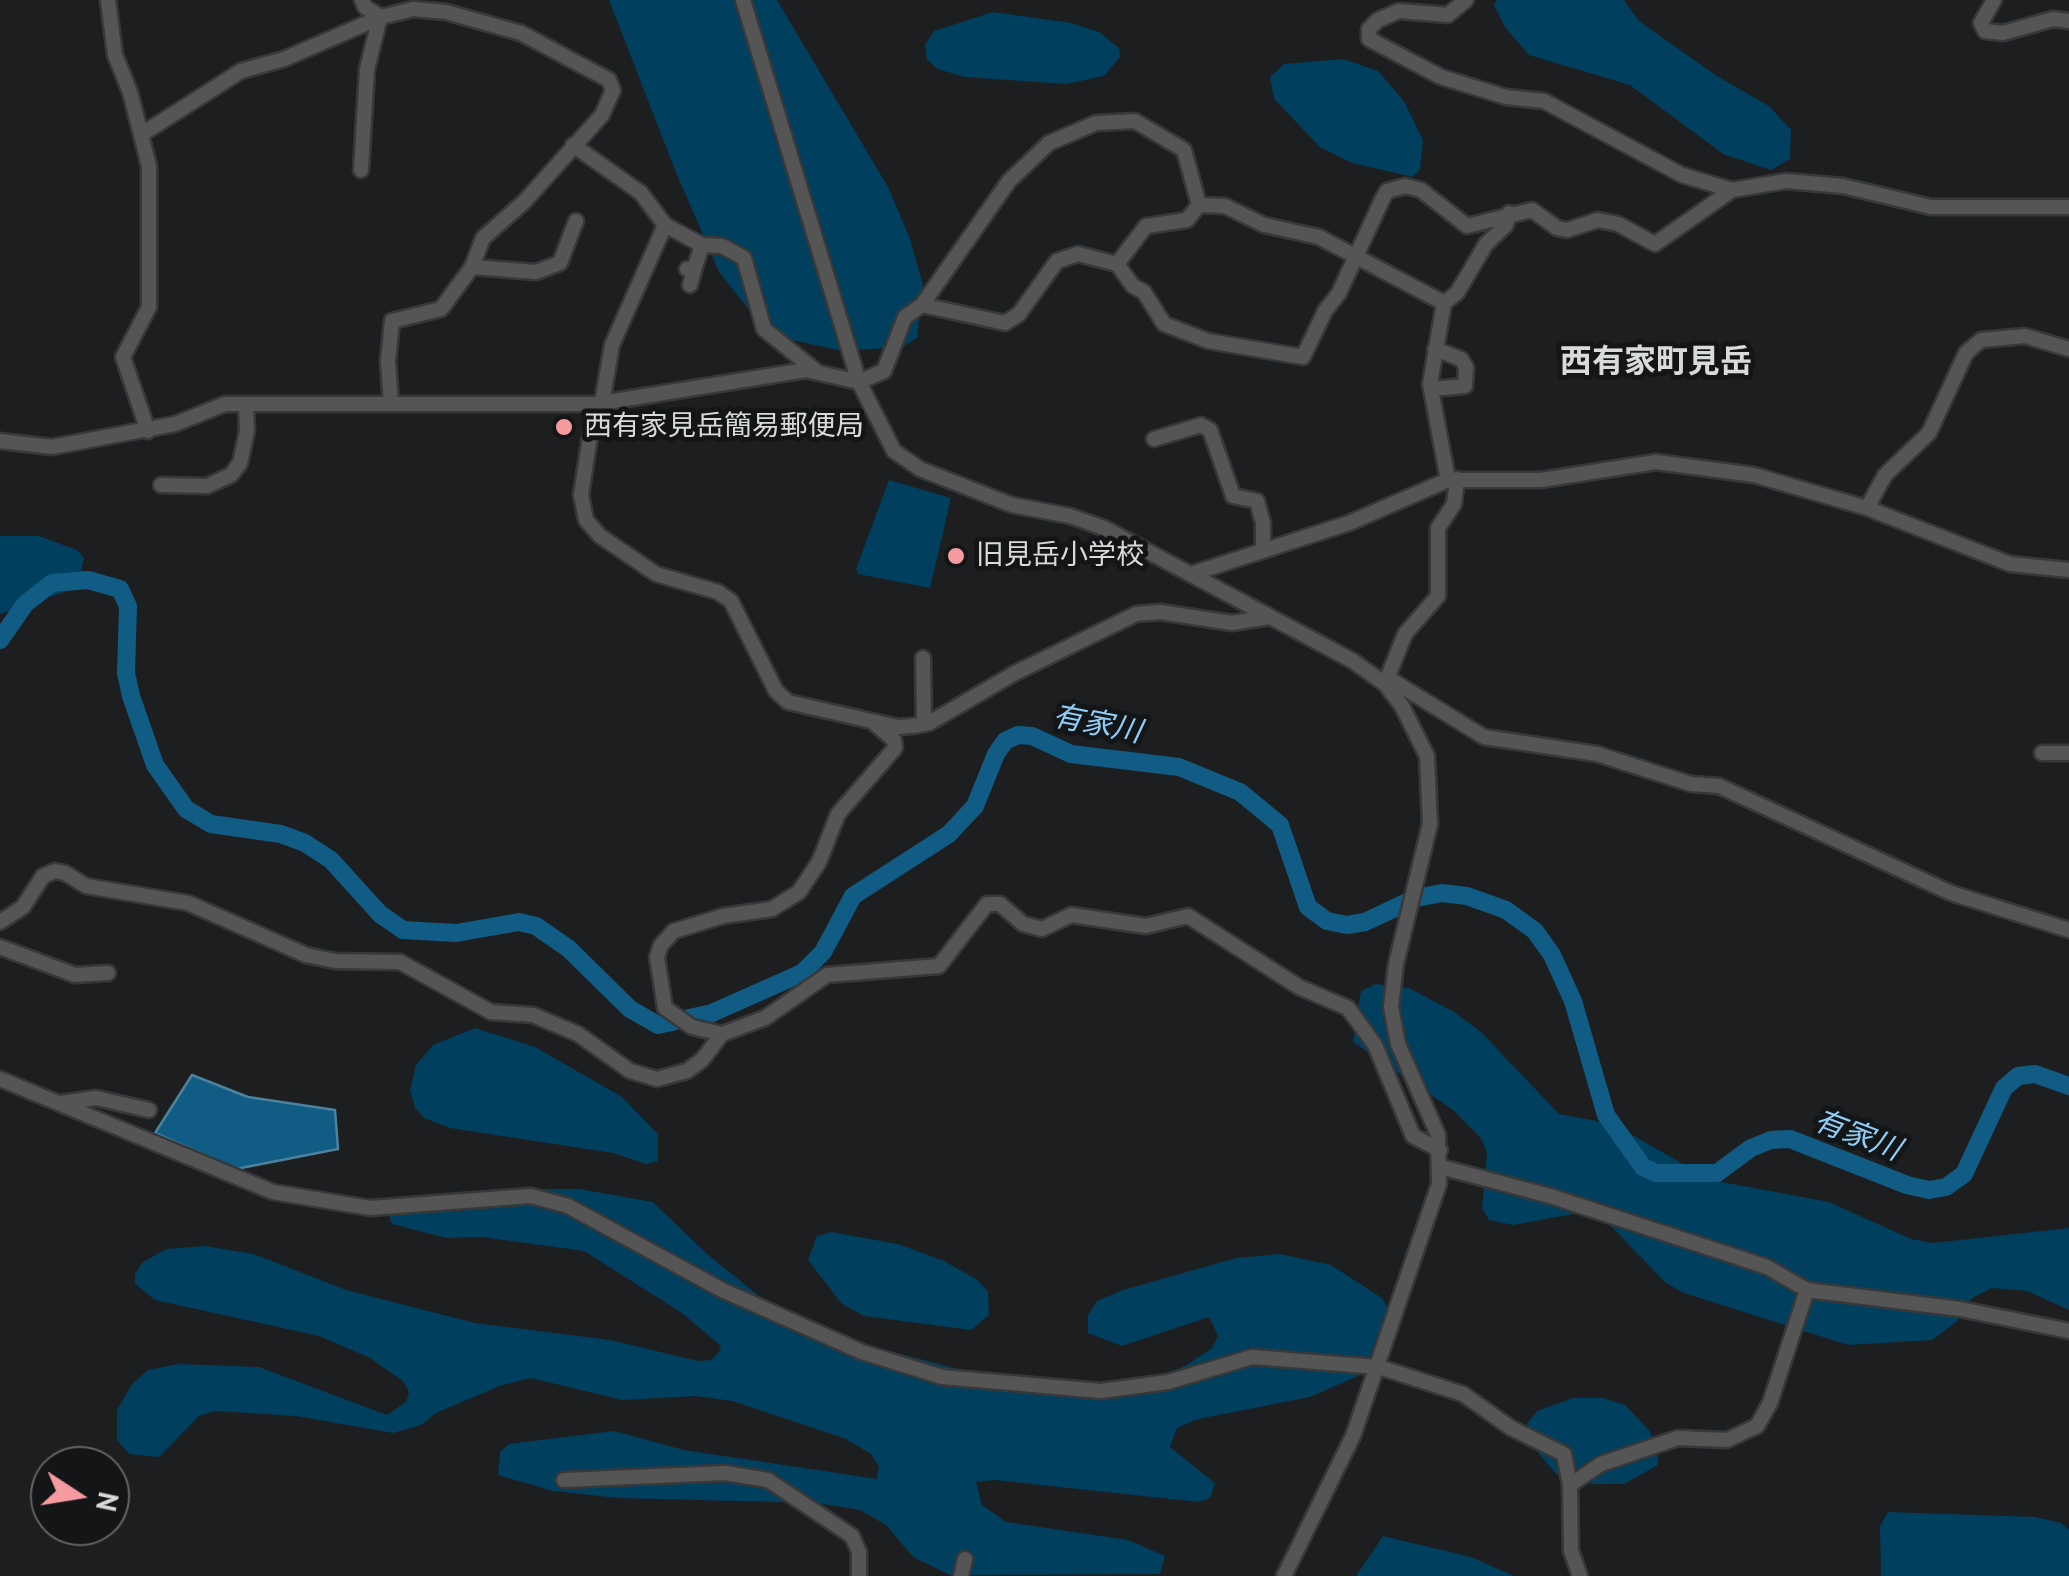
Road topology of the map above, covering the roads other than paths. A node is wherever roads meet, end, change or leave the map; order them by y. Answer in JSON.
{"nodes":[{"id":1,"x":108,"y":0,"type":"edge"},
{"id":2,"x":362,"y":0,"type":"edge"},
{"id":3,"x":743,"y":0,"type":"edge"},
{"id":4,"x":1466,"y":0,"type":"edge"},
{"id":5,"x":1994,"y":0,"type":"edge"},
{"id":6,"x":381,"y":16,"type":"junction"},
{"id":7,"x":2069,"y":21,"type":"edge"},
{"id":8,"x":142,"y":134,"type":"junction"},
{"id":9,"x":573,"y":146,"type":"junction"},
{"id":10,"x":361,"y":170,"type":"dead end"},
{"id":11,"x":1732,"y":190,"type":"junction"},
{"id":12,"x":1198,"y":205,"type":"junction"},
{"id":13,"x":2069,"y":207,"type":"edge"},
{"id":14,"x":1509,"y":213,"type":"junction"},
{"id":15,"x":576,"y":221,"type":"dead end"},
{"id":16,"x":665,"y":225,"type":"junction"},
{"id":17,"x":702,"y":245,"type":"junction"},
{"id":18,"x":1353,"y":256,"type":"junction"},
{"id":19,"x":1117,"y":264,"type":"junction"},
{"id":20,"x":472,"y":267,"type":"junction"},
{"id":21,"x":690,"y":285,"type":"dead end"},
{"id":22,"x":1444,"y":303,"type":"junction"},
{"id":23,"x":922,"y":305,"type":"junction"},
{"id":24,"x":1435,"y":349,"type":"junction"},
{"id":25,"x":2069,"y":349,"type":"edge"},
{"id":26,"x":816,"y":371,"type":"junction"},
{"id":27,"x":858,"y":382,"type":"junction"},
{"id":28,"x":1430,"y":388,"type":"junction"},
{"id":29,"x":246,"y":404,"type":"junction"},
{"id":30,"x":391,"y":404,"type":"junction"},
{"id":31,"x":598,"y":404,"type":"junction"},
{"id":32,"x":148,"y":431,"type":"junction"},
{"id":33,"x":1154,"y":439,"type":"dead end"},
{"id":34,"x":0,"y":441,"type":"edge"},
{"id":35,"x":1453,"y":480,"type":"junction"},
{"id":36,"x":161,"y":486,"type":"dead end"},
{"id":37,"x":1867,"y":508,"type":"junction"},
{"id":38,"x":1263,"y":550,"type":"junction"},
{"id":39,"x":2069,"y":570,"type":"edge"},
{"id":40,"x":1194,"y":573,"type":"junction"},
{"id":41,"x":1270,"y":617,"type":"junction"},
{"id":42,"x":923,"y":658,"type":"dead end"},
{"id":43,"x":1387,"y":681,"type":"junction"},
{"id":44,"x":873,"y":721,"type":"junction"},
{"id":45,"x":924,"y":724,"type":"junction"},
{"id":46,"x":2042,"y":753,"type":"dead end"},
{"id":47,"x":2069,"y":754,"type":"edge"},
{"id":48,"x":0,"y":922,"type":"edge"},
{"id":49,"x":2069,"y":930,"type":"edge"},
{"id":50,"x":0,"y":948,"type":"edge"},
{"id":51,"x":108,"y":973,"type":"dead end"},
{"id":52,"x":722,"y":1034,"type":"junction"},
{"id":53,"x":1398,"y":1044,"type":"junction"},
{"id":54,"x":1375,"y":1045,"type":"junction"},
{"id":55,"x":0,"y":1079,"type":"edge"},
{"id":56,"x":60,"y":1104,"type":"junction"},
{"id":57,"x":148,"y":1110,"type":"dead end"},
{"id":58,"x":1440,"y":1150,"type":"junction"},
{"id":59,"x":1441,"y":1167,"type":"junction"},
{"id":60,"x":1807,"y":1290,"type":"junction"},
{"id":61,"x":2069,"y":1331,"type":"edge"},
{"id":62,"x":1380,"y":1367,"type":"junction"},
{"id":63,"x":564,"y":1480,"type":"dead end"},
{"id":64,"x":1570,"y":1485,"type":"junction"},
{"id":65,"x":965,"y":1559,"type":"dead end"},
{"id":66,"x":859,"y":1576,"type":"edge"},
{"id":67,"x":962,"y":1576,"type":"edge"},
{"id":68,"x":1284,"y":1576,"type":"edge"},
{"id":69,"x":1580,"y":1576,"type":"edge"}],
"edges":[{"from":1,"to":8,"type":"street"},
{"from":2,"to":6,"type":"street"},
{"from":3,"to":27,"type":"street"},
{"from":4,"to":11,"type":"street"},
{"from":5,"to":7,"type":"street"},
{"from":6,"to":8,"type":"street"},
{"from":6,"to":9,"type":"street"},
{"from":6,"to":10,"type":"street"},
{"from":8,"to":32,"type":"street"},
{"from":9,"to":16,"type":"street"},
{"from":9,"to":20,"type":"street"},
{"from":11,"to":13,"type":"street"},
{"from":11,"to":14,"type":"street"},
{"from":12,"to":18,"type":"street"},
{"from":12,"to":19,"type":"street"},
{"from":12,"to":23,"type":"street"},
{"from":14,"to":18,"type":"street"},
{"from":14,"to":22,"type":"street"},
{"from":15,"to":20,"type":"street"},
{"from":16,"to":17,"type":"street"},
{"from":16,"to":31,"type":"street"},
{"from":17,"to":21,"type":"street"},
{"from":17,"to":26,"type":"street"},
{"from":18,"to":19,"type":"street"},
{"from":18,"to":22,"type":"street"},
{"from":19,"to":23,"type":"street"},
{"from":20,"to":30,"type":"street"},
{"from":22,"to":24,"type":"street"},
{"from":23,"to":27,"type":"street"},
{"from":24,"to":28,"type":"street"},
{"from":24,"to":28,"type":"street"},
{"from":25,"to":37,"type":"street"},
{"from":26,"to":27,"type":"street"},
{"from":26,"to":31,"type":"street"},
{"from":27,"to":40,"type":"street"},
{"from":28,"to":35,"type":"street"},
{"from":29,"to":30,"type":"street"},
{"from":29,"to":32,"type":"street"},
{"from":29,"to":36,"type":"street"},
{"from":30,"to":31,"type":"street"},
{"from":31,"to":44,"type":"street"},
{"from":32,"to":34,"type":"street"},
{"from":33,"to":38,"type":"street"},
{"from":35,"to":37,"type":"street"},
{"from":35,"to":38,"type":"street"},
{"from":35,"to":43,"type":"street"},
{"from":37,"to":39,"type":"street"},
{"from":38,"to":40,"type":"street"},
{"from":40,"to":41,"type":"street"},
{"from":41,"to":43,"type":"street"},
{"from":41,"to":45,"type":"street"},
{"from":42,"to":45,"type":"street"},
{"from":43,"to":49,"type":"street"},
{"from":43,"to":53,"type":"street"},
{"from":44,"to":45,"type":"street"},
{"from":44,"to":52,"type":"street"},
{"from":46,"to":47,"type":"street"},
{"from":48,"to":52,"type":"street"},
{"from":50,"to":51,"type":"street"},
{"from":52,"to":54,"type":"street"},
{"from":53,"to":54,"type":"street"},
{"from":53,"to":58,"type":"street"},
{"from":54,"to":58,"type":"street"},
{"from":55,"to":56,"type":"street"},
{"from":56,"to":57,"type":"street"},
{"from":56,"to":62,"type":"street"},
{"from":58,"to":59,"type":"street"},
{"from":59,"to":60,"type":"street"},
{"from":59,"to":62,"type":"street"},
{"from":60,"to":61,"type":"street"},
{"from":60,"to":64,"type":"street"},
{"from":62,"to":64,"type":"street"},
{"from":62,"to":68,"type":"street"},
{"from":63,"to":66,"type":"street"},
{"from":64,"to":69,"type":"street"},
{"from":65,"to":67,"type":"street"}]}
